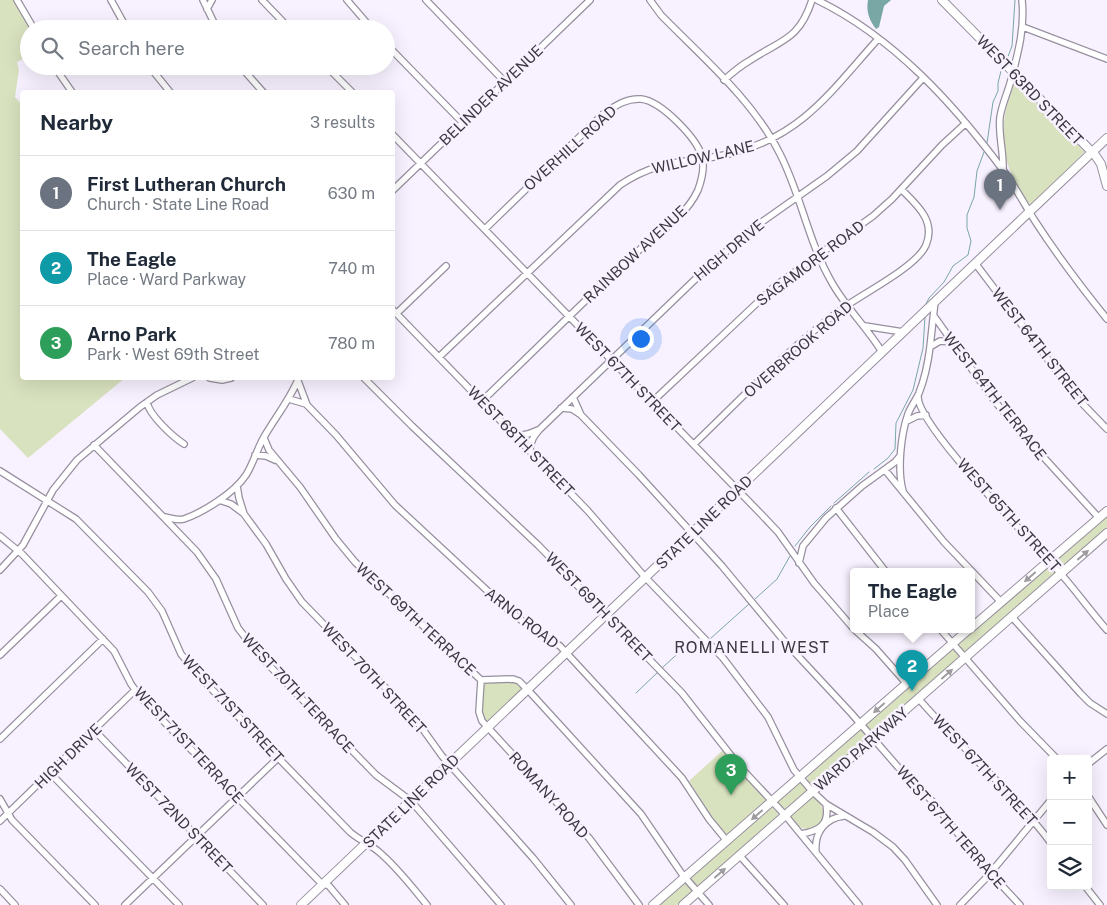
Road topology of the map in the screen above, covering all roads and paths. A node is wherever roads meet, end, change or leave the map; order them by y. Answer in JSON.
{"nodes":[{"id":1,"x":17,"y":0,"type":"edge"},
{"id":2,"x":111,"y":0,"type":"edge"},
{"id":3,"x":203,"y":0,"type":"edge"},
{"id":4,"x":212,"y":0,"type":"edge"},
{"id":5,"x":262,"y":0,"type":"edge"},
{"id":6,"x":346,"y":0,"type":"edge"},
{"id":7,"x":426,"y":0,"type":"edge"},
{"id":8,"x":590,"y":0,"type":"edge"},
{"id":9,"x":650,"y":0,"type":"edge"},
{"id":10,"x":812,"y":0,"type":"edge"},
{"id":11,"x":817,"y":0,"type":"edge"},
{"id":12,"x":831,"y":0,"type":"edge"},
{"id":13,"x":1022,"y":0,"type":"edge"},
{"id":14,"x":944,"y":1,"type":"edge"},
{"id":15,"x":834,"y":8,"type":"junction"},
{"id":16,"x":207,"y":9,"type":"junction"},
{"id":17,"x":29,"y":20,"type":"edge"},
{"id":18,"x":122,"y":20,"type":"edge"},
{"id":19,"x":212,"y":20,"type":"edge"},
{"id":20,"x":281,"y":20,"type":"edge"},
{"id":21,"x":364,"y":20,"type":"edge"},
{"id":22,"x":1023,"y":27,"type":"junction"},
{"id":23,"x":878,"y":39,"type":"junction"},
{"id":24,"x":395,"y":53,"type":"edge"},
{"id":25,"x":1107,"y":59,"type":"edge"},
{"id":26,"x":1012,"y":73,"type":"junction"},
{"id":27,"x":60,"y":75,"type":"edge"},
{"id":28,"x":156,"y":75,"type":"edge"},
{"id":29,"x":248,"y":75,"type":"edge"},
{"id":30,"x":335,"y":75,"type":"edge"},
{"id":31,"x":923,"y":78,"type":"junction"},
{"id":32,"x":724,"y":80,"type":"junction"},
{"id":33,"x":505,"y":82,"type":"junction"},
{"id":34,"x":71,"y":90,"type":"edge"},
{"id":35,"x":168,"y":90,"type":"edge"},
{"id":36,"x":261,"y":90,"type":"edge"},
{"id":37,"x":350,"y":90,"type":"edge"},
{"id":38,"x":463,"y":123,"type":"junction"},
{"id":39,"x":966,"y":123,"type":"junction"},
{"id":40,"x":395,"y":137,"type":"edge"},
{"id":41,"x":1107,"y":138,"type":"edge"},
{"id":42,"x":772,"y":139,"type":"junction"},
{"id":43,"x":1002,"y":153,"type":"junction"},
{"id":44,"x":1093,"y":154,"type":"junction"},
{"id":45,"x":992,"y":156,"type":"junction"},
{"id":46,"x":703,"y":158,"type":"junction"},
{"id":47,"x":421,"y":163,"type":"junction"},
{"id":48,"x":1107,"y":163,"type":"edge"},
{"id":49,"x":1003,"y":170,"type":"junction"},
{"id":50,"x":1107,"y":184,"type":"edge"},
{"id":51,"x":395,"y":188,"type":"edge"},
{"id":52,"x":902,"y":190,"type":"junction"},
{"id":53,"x":797,"y":197,"type":"junction"},
{"id":54,"x":1029,"y":211,"type":"junction"},
{"id":55,"x":485,"y":229,"type":"junction"},
{"id":56,"x":818,"y":254,"type":"junction"},
{"id":57,"x":975,"y":263,"type":"junction"},
{"id":58,"x":446,"y":266,"type":"dead end"},
{"id":59,"x":527,"y":273,"type":"junction"},
{"id":60,"x":935,"y":301,"type":"junction"},
{"id":61,"x":847,"y":305,"type":"junction"},
{"id":62,"x":395,"y":311,"type":"edge"},
{"id":63,"x":570,"y":316,"type":"junction"},
{"id":64,"x":934,"y":316,"type":"junction"},
{"id":65,"x":1107,"y":319,"type":"edge"},
{"id":66,"x":865,"y":326,"type":"junction"},
{"id":67,"x":903,"y":332,"type":"junction"},
{"id":68,"x":952,"y":342,"type":"junction"},
{"id":69,"x":930,"y":347,"type":"junction"},
{"id":70,"x":882,"y":352,"type":"junction"},
{"id":71,"x":439,"y":357,"type":"junction"},
{"id":72,"x":611,"y":359,"type":"junction"},
{"id":73,"x":188,"y":380,"type":"edge"},
{"id":74,"x":298,"y":380,"type":"edge"},
{"id":75,"x":299,"y":380,"type":"edge"},
{"id":76,"x":366,"y":380,"type":"edge"},
{"id":77,"x":918,"y":396,"type":"junction"},
{"id":78,"x":573,"y":397,"type":"junction"},
{"id":79,"x":289,"y":399,"type":"junction"},
{"id":80,"x":482,"y":401,"type":"junction"},
{"id":81,"x":147,"y":402,"type":"junction"},
{"id":82,"x":652,"y":402,"type":"junction"},
{"id":83,"x":307,"y":404,"type":"junction"},
{"id":84,"x":561,"y":408,"type":"junction"},
{"id":85,"x":581,"y":415,"type":"junction"},
{"id":86,"x":926,"y":415,"type":"junction"},
{"id":87,"x":906,"y":422,"type":"junction"},
{"id":88,"x":540,"y":429,"type":"junction"},
{"id":89,"x":1107,"y":429,"type":"edge"},
{"id":90,"x":516,"y":436,"type":"junction"},
{"id":91,"x":264,"y":438,"type":"junction"},
{"id":92,"x":184,"y":444,"type":"dead end"},
{"id":93,"x":694,"y":444,"type":"junction"},
{"id":94,"x":94,"y":445,"type":"junction"},
{"id":95,"x":530,"y":450,"type":"junction"},
{"id":96,"x":256,"y":455,"type":"junction"},
{"id":97,"x":900,"y":456,"type":"junction"},
{"id":98,"x":277,"y":461,"type":"junction"},
{"id":99,"x":884,"y":470,"type":"junction"},
{"id":100,"x":0,"y":471,"type":"edge"},
{"id":101,"x":237,"y":486,"type":"junction"},
{"id":102,"x":738,"y":489,"type":"junction"},
{"id":103,"x":903,"y":493,"type":"junction"},
{"id":104,"x":48,"y":500,"type":"junction"},
{"id":105,"x":219,"y":500,"type":"junction"},
{"id":106,"x":836,"y":508,"type":"junction"},
{"id":107,"x":1107,"y":511,"type":"edge"},
{"id":108,"x":244,"y":514,"type":"junction"},
{"id":109,"x":163,"y":516,"type":"junction"},
{"id":110,"x":1099,"y":518,"type":"junction"},
{"id":111,"x":182,"y":520,"type":"junction"},
{"id":112,"x":178,"y":531,"type":"junction"},
{"id":113,"x":692,"y":533,"type":"junction"},
{"id":114,"x":1107,"y":534,"type":"edge"},
{"id":115,"x":0,"y":536,"type":"edge"},
{"id":116,"x":803,"y":546,"type":"junction"},
{"id":117,"x":790,"y":549,"type":"junction"},
{"id":118,"x":18,"y":551,"type":"junction"},
{"id":119,"x":1049,"y":560,"type":"junction"},
{"id":120,"x":799,"y":563,"type":"junction"},
{"id":121,"x":883,"y":568,"type":"edge"},
{"id":122,"x":969,"y":568,"type":"edge"},
{"id":123,"x":0,"y":570,"type":"edge"},
{"id":124,"x":1061,"y":574,"type":"junction"},
{"id":125,"x":975,"y":575,"type":"edge"},
{"id":126,"x":646,"y":577,"type":"junction"},
{"id":127,"x":61,"y":596,"type":"junction"},
{"id":128,"x":1001,"y":602,"type":"junction"},
{"id":129,"x":606,"y":615,"type":"junction"},
{"id":130,"x":1012,"y":617,"type":"junction"},
{"id":131,"x":850,"y":625,"type":"edge"},
{"id":132,"x":975,"y":625,"type":"edge"},
{"id":133,"x":1107,"y":630,"type":"edge"},
{"id":134,"x":858,"y":633,"type":"edge"},
{"id":135,"x":944,"y":633,"type":"edge"},
{"id":136,"x":965,"y":633,"type":"edge"},
{"id":137,"x":103,"y":640,"type":"junction"},
{"id":138,"x":952,"y":643,"type":"junction"},
{"id":139,"x":566,"y":653,"type":"junction"},
{"id":140,"x":0,"y":655,"type":"edge"},
{"id":141,"x":965,"y":658,"type":"junction"},
{"id":142,"x":481,"y":680,"type":"junction"},
{"id":143,"x":907,"y":684,"type":"junction"},
{"id":144,"x":135,"y":690,"type":"junction"},
{"id":145,"x":528,"y":690,"type":"junction"},
{"id":146,"x":918,"y":698,"type":"junction"},
{"id":147,"x":1107,"y":714,"type":"edge"},
{"id":148,"x":861,"y":724,"type":"junction"},
{"id":149,"x":488,"y":727,"type":"junction"},
{"id":150,"x":94,"y":730,"type":"junction"},
{"id":151,"x":873,"y":738,"type":"junction"},
{"id":152,"x":0,"y":739,"type":"edge"},
{"id":153,"x":1107,"y":749,"type":"edge"},
{"id":154,"x":1053,"y":755,"type":"edge"},
{"id":155,"x":278,"y":758,"type":"junction"},
{"id":156,"x":1092,"y":761,"type":"edge"},
{"id":157,"x":449,"y":764,"type":"junction"},
{"id":158,"x":52,"y":771,"type":"junction"},
{"id":159,"x":800,"y":777,"type":"junction"},
{"id":160,"x":812,"y":791,"type":"junction"},
{"id":161,"x":237,"y":797,"type":"junction"},
{"id":162,"x":0,"y":799,"type":"edge"},
{"id":163,"x":1091,"y":800,"type":"edge"},
{"id":164,"x":411,"y":801,"type":"junction"},
{"id":165,"x":772,"y":801,"type":"junction"},
{"id":166,"x":826,"y":804,"type":"junction"},
{"id":167,"x":1047,"y":804,"type":"edge"},
{"id":168,"x":8,"y":814,"type":"junction"},
{"id":169,"x":785,"y":816,"type":"junction"},
{"id":170,"x":844,"y":816,"type":"junction"},
{"id":171,"x":1033,"y":820,"type":"junction"},
{"id":172,"x":0,"y":821,"type":"edge"},
{"id":173,"x":1106,"y":822,"type":"edge"},
{"id":174,"x":823,"y":825,"type":"junction"},
{"id":175,"x":800,"y":834,"type":"junction"},
{"id":176,"x":196,"y":837,"type":"junction"},
{"id":177,"x":1047,"y":838,"type":"edge"},
{"id":178,"x":727,"y":841,"type":"junction"},
{"id":179,"x":366,"y":844,"type":"junction"},
{"id":180,"x":816,"y":852,"type":"junction"},
{"id":181,"x":740,"y":856,"type":"junction"},
{"id":182,"x":990,"y":873,"type":"junction"},
{"id":183,"x":685,"y":877,"type":"junction"},
{"id":184,"x":153,"y":878,"type":"junction"},
{"id":185,"x":324,"y":884,"type":"junction"},
{"id":186,"x":0,"y":890,"type":"edge"},
{"id":187,"x":1088,"y":890,"type":"edge"},
{"id":188,"x":698,"y":892,"type":"junction"},
{"id":189,"x":15,"y":905,"type":"edge"},
{"id":190,"x":95,"y":905,"type":"edge"},
{"id":191,"x":125,"y":905,"type":"edge"},
{"id":192,"x":179,"y":905,"type":"edge"},
{"id":193,"x":263,"y":905,"type":"edge"},
{"id":194,"x":301,"y":905,"type":"edge"},
{"id":195,"x":345,"y":905,"type":"edge"},
{"id":196,"x":427,"y":905,"type":"edge"},
{"id":197,"x":501,"y":905,"type":"edge"},
{"id":198,"x":570,"y":905,"type":"edge"},
{"id":199,"x":639,"y":905,"type":"edge"},
{"id":200,"x":653,"y":905,"type":"edge"},
{"id":201,"x":683,"y":905,"type":"edge"},
{"id":202,"x":709,"y":905,"type":"edge"},
{"id":203,"x":784,"y":905,"type":"edge"},
{"id":204,"x":859,"y":905,"type":"edge"},
{"id":205,"x":937,"y":905,"type":"edge"},
{"id":206,"x":960,"y":905,"type":"edge"},
{"id":207,"x":1020,"y":905,"type":"edge"},
{"id":208,"x":1100,"y":905,"type":"edge"}],
"edges":[{"from":1,"to":17,"type":"street"},
{"from":2,"to":18,"type":"street"},
{"from":3,"to":16,"type":"street"},
{"from":4,"to":16,"type":"street"},
{"from":5,"to":20,"type":"street"},
{"from":6,"to":21,"type":"street"},
{"from":7,"to":33,"type":"street"},
{"from":8,"to":33,"type":"street","name":"BELINDER AVENUE"},
{"from":9,"to":32,"type":"street"},
{"from":10,"to":32,"type":"street"},
{"from":11,"to":15,"type":"street"},
{"from":12,"to":15,"type":"street"},
{"from":13,"to":22,"type":"street"},
{"from":14,"to":26,"type":"main road","name":"WEST 63RD STREET"},
{"from":15,"to":23,"type":"street"},
{"from":16,"to":19,"type":"street"},
{"from":22,"to":25,"type":"street"},
{"from":22,"to":26,"type":"street"},
{"from":23,"to":31,"type":"street"},
{"from":23,"to":42,"type":"street","name":"WILLOW LANE"},
{"from":24,"to":38,"type":"street"},
{"from":26,"to":43,"type":"street"},
{"from":26,"to":44,"type":"main road","name":"WEST 63RD STREET"},
{"from":27,"to":34,"type":"street"},
{"from":28,"to":35,"type":"street"},
{"from":29,"to":36,"type":"street"},
{"from":30,"to":37,"type":"street"},
{"from":31,"to":39,"type":"street"},
{"from":31,"to":53,"type":"street","name":"HIGH DRIVE"},
{"from":32,"to":42,"type":"street"},
{"from":33,"to":38,"type":"street","name":"BELINDER AVENUE"},
{"from":38,"to":47,"type":"street","name":"BELINDER AVENUE"},
{"from":39,"to":45,"type":"street"},
{"from":39,"to":52,"type":"street","name":"SAGAMORE ROAD"},
{"from":40,"to":47,"type":"street","name":"WEST 67TH STREET"},
{"from":41,"to":44,"type":"main road","name":"STATE LINE ROAD"},
{"from":42,"to":46,"type":"street","name":"WILLOW LANE"},
{"from":42,"to":53,"type":"street"},
{"from":43,"to":45,"type":"street"},
{"from":43,"to":49,"type":"street"},
{"from":44,"to":48,"type":"street"},
{"from":44,"to":50,"type":"main road","name":"WEST 63RD STREET"},
{"from":44,"to":54,"type":"main road","name":"STATE LINE ROAD"},
{"from":45,"to":49,"type":"street"},
{"from":46,"to":55,"type":"street","name":"OVERHILL ROAD"},
{"from":46,"to":59,"type":"street","name":"WILLOW LANE"},
{"from":46,"to":63,"type":"street","name":"RAINBOW AVENUE"},
{"from":47,"to":51,"type":"street","name":"BELINDER AVENUE"},
{"from":47,"to":55,"type":"street","name":"WEST 67TH STREET"},
{"from":49,"to":54,"type":"street"},
{"from":52,"to":56,"type":"street","name":"SAGAMORE ROAD"},
{"from":52,"to":61,"type":"street","name":"OVERBROOK ROAD"},
{"from":53,"to":56,"type":"street"},
{"from":53,"to":72,"type":"street","name":"HIGH DRIVE"},
{"from":54,"to":57,"type":"main road","name":"STATE LINE ROAD"},
{"from":54,"to":65,"type":"street"},
{"from":55,"to":59,"type":"street","name":"WEST 67TH STREET"},
{"from":56,"to":61,"type":"street"},
{"from":56,"to":82,"type":"street","name":"SAGAMORE ROAD"},
{"from":57,"to":60,"type":"main road","name":"STATE LINE ROAD"},
{"from":57,"to":89,"type":"street","name":"WEST 64TH STREET"},
{"from":58,"to":62,"type":"street"},
{"from":59,"to":63,"type":"street","name":"WEST 67TH STREET"},
{"from":59,"to":71,"type":"street","name":"WILLOW LANE"},
{"from":60,"to":64,"type":"street"},
{"from":60,"to":67,"type":"main road","name":"STATE LINE ROAD"},
{"from":61,"to":66,"type":"street"},
{"from":61,"to":93,"type":"street","name":"OVERBROOK ROAD"},
{"from":62,"to":71,"type":"street","name":"WEST 68TH STREET"},
{"from":63,"to":72,"type":"street","name":"WEST 67TH STREET"},
{"from":63,"to":80,"type":"street","name":"RAINBOW AVENUE"},
{"from":64,"to":68,"type":"street","name":"WEST 64TH TERRACE"},
{"from":64,"to":69,"type":"street"},
{"from":66,"to":67,"type":"street"},
{"from":66,"to":70,"type":"street"},
{"from":67,"to":70,"type":"main road","name":"STATE LINE ROAD"},
{"from":68,"to":69,"type":"street"},
{"from":68,"to":110,"type":"street","name":"WEST 64TH TERRACE"},
{"from":69,"to":77,"type":"street"},
{"from":70,"to":102,"type":"main road","name":"STATE LINE ROAD"},
{"from":71,"to":80,"type":"street","name":"WEST 68TH STREET"},
{"from":72,"to":78,"type":"street","name":"HIGH DRIVE"},
{"from":72,"to":82,"type":"street","name":"WEST 67TH STREET"},
{"from":73,"to":81,"type":"street"},
{"from":74,"to":79,"type":"street"},
{"from":75,"to":83,"type":"street","name":"ARNO ROAD"},
{"from":76,"to":129,"type":"street","name":"WEST 69TH STREET"},
{"from":77,"to":86,"type":"street","name":"WEST 65TH STREET"},
{"from":77,"to":87,"type":"street"},
{"from":78,"to":84,"type":"street","name":"HIGH DRIVE"},
{"from":78,"to":85,"type":"street","name":"WEST 67TH TERRACE"},
{"from":79,"to":83,"type":"street"},
{"from":79,"to":91,"type":"street"},
{"from":80,"to":90,"type":"street","name":"WEST 68TH STREET"},
{"from":81,"to":92,"type":"street"},
{"from":81,"to":94,"type":"street"},
{"from":82,"to":93,"type":"street","name":"WEST 67TH STREET"},
{"from":83,"to":139,"type":"street","name":"ARNO ROAD"},
{"from":84,"to":85,"type":"street","name":"WEST 67TH TERRACE"},
{"from":84,"to":88,"type":"street","name":"HIGH DRIVE"},
{"from":85,"to":113,"type":"street","name":"WEST 67TH TERRACE"},
{"from":86,"to":87,"type":"street"},
{"from":86,"to":119,"type":"street","name":"WEST 65TH STREET"},
{"from":87,"to":97,"type":"street"},
{"from":88,"to":90,"type":"street","name":"HIGH DRIVE"},
{"from":88,"to":95,"type":"street","name":"HIGH DRIVE"},
{"from":90,"to":95,"type":"street","name":"WEST 68TH STREET"},
{"from":91,"to":96,"type":"street"},
{"from":91,"to":98,"type":"street","name":"WEST 69TH TERRACE"},
{"from":93,"to":102,"type":"street","name":"WEST 67TH STREET"},
{"from":94,"to":104,"type":"street"},
{"from":94,"to":109,"type":"street","name":"WEST 70TH TERRACE"},
{"from":95,"to":126,"type":"street","name":"WEST 68TH STREET"},
{"from":96,"to":98,"type":"street"},
{"from":96,"to":101,"type":"street"},
{"from":97,"to":99,"type":"street"},
{"from":97,"to":103,"type":"street"},
{"from":98,"to":142,"type":"street","name":"WEST 69TH TERRACE"},
{"from":99,"to":103,"type":"street"},
{"from":99,"to":106,"type":"street"},
{"from":100,"to":104,"type":"street","name":"WEST 71ST STREET"},
{"from":101,"to":105,"type":"street"},
{"from":101,"to":108,"type":"street","name":"WEST 70TH STREET"},
{"from":102,"to":113,"type":"main road","name":"STATE LINE ROAD"},
{"from":102,"to":117,"type":"street","name":"WEST 67TH STREET"},
{"from":103,"to":122,"type":"street"},
{"from":104,"to":118,"type":"street"},
{"from":104,"to":155,"type":"street","name":"WEST 71ST STREET"},
{"from":105,"to":108,"type":"street","name":"WEST 70TH STREET"},
{"from":105,"to":111,"type":"street"},
{"from":106,"to":116,"type":"street"},
{"from":106,"to":121,"type":"street"},
{"from":107,"to":110,"type":"main road","name":"WARD PARKWAY"},
{"from":108,"to":157,"type":"street","name":"WEST 70TH STREET"},
{"from":109,"to":111,"type":"street"},
{"from":109,"to":112,"type":"street","name":"WEST 70TH TERRACE"},
{"from":110,"to":119,"type":"main road","name":"WARD PARKWAY"},
{"from":111,"to":112,"type":"street"},
{"from":112,"to":164,"type":"street","name":"WEST 70TH TERRACE"},
{"from":113,"to":126,"type":"main road","name":"STATE LINE ROAD"},
{"from":113,"to":148,"type":"street","name":"WEST 67TH TERRACE"},
{"from":124,"to":114,"type":"main road","name":"WARD PARKWAY","one_way":true},
{"from":115,"to":118,"type":"street","name":"WEST 71ST TERRACE"},
{"from":116,"to":117,"type":"street"},
{"from":116,"to":120,"type":"street"},
{"from":117,"to":120,"type":"street","name":"WEST 67TH STREET"},
{"from":118,"to":123,"type":"street"},
{"from":118,"to":127,"type":"street","name":"WEST 71ST TERRACE"},
{"from":119,"to":124,"type":"street","name":"WEST 65TH STREET"},
{"from":119,"to":128,"type":"main road","name":"WARD PARKWAY","one_way":true},
{"from":120,"to":131,"type":"street","name":"WEST 67TH STREET"},
{"from":124,"to":130,"type":"main road","name":"WARD PARKWAY"},
{"from":124,"to":133,"type":"street","name":"WEST 65TH STREET"},
{"from":125,"to":128,"type":"street"},
{"from":126,"to":129,"type":"main road","name":"STATE LINE ROAD"},
{"from":126,"to":159,"type":"street","name":"WEST 68TH STREET"},
{"from":127,"to":137,"type":"street","name":"WEST 71ST TERRACE"},
{"from":127,"to":140,"type":"street"},
{"from":128,"to":132,"type":"main road","name":"WARD PARKWAY"},
{"from":129,"to":139,"type":"main road","name":"STATE LINE ROAD"},
{"from":129,"to":165,"type":"street","name":"WEST 69TH STREET"},
{"from":130,"to":141,"type":"main road","name":"WARD PARKWAY"},
{"from":130,"to":147,"type":"street"},
{"from":134,"to":143,"type":"street","name":"WEST 67TH STREET"},
{"from":135,"to":138,"type":"street"},
{"from":136,"to":138,"type":"main road","name":"WARD PARKWAY"},
{"from":137,"to":144,"type":"street","name":"WEST 71ST TERRACE"},
{"from":137,"to":152,"type":"street"},
{"from":138,"to":141,"type":"street"},
{"from":138,"to":143,"type":"main road","name":"WARD PARKWAY"},
{"from":139,"to":145,"type":"main road","name":"STATE LINE ROAD"},
{"from":139,"to":178,"type":"street","name":"ARNO ROAD"},
{"from":146,"to":141,"type":"main road","name":"WARD PARKWAY","one_way":true},
{"from":141,"to":154,"type":"street"},
{"from":142,"to":145,"type":"street","name":"WEST 69TH TERRACE"},
{"from":142,"to":149,"type":"street","name":"ROMANY ROAD"},
{"from":143,"to":148,"type":"main road","name":"WARD PARKWAY","one_way":true},
{"from":144,"to":150,"type":"street","name":"HIGH DRIVE"},
{"from":144,"to":161,"type":"street","name":"WEST 71ST TERRACE"},
{"from":145,"to":149,"type":"main road","name":"STATE LINE ROAD"},
{"from":145,"to":183,"type":"street","name":"WEST 69TH TERRACE"},
{"from":146,"to":151,"type":"main road","name":"WARD PARKWAY"},
{"from":146,"to":171,"type":"street","name":"WEST 67TH STREET"},
{"from":148,"to":151,"type":"street","name":"WEST 67TH TERRACE"},
{"from":148,"to":159,"type":"main road","name":"WARD PARKWAY"},
{"from":149,"to":157,"type":"main road","name":"STATE LINE ROAD"},
{"from":149,"to":199,"type":"street","name":"ROMANY ROAD"},
{"from":150,"to":158,"type":"street","name":"HIGH DRIVE"},
{"from":150,"to":176,"type":"street","name":"WEST 72ND STREET"},
{"from":151,"to":160,"type":"main road","name":"WARD PARKWAY"},
{"from":151,"to":182,"type":"street","name":"WEST 67TH TERRACE"},
{"from":153,"to":156,"type":"street"},
{"from":155,"to":161,"type":"street"},
{"from":155,"to":179,"type":"street","name":"WEST 71ST STREET"},
{"from":157,"to":164,"type":"main road","name":"STATE LINE ROAD"},
{"from":157,"to":198,"type":"street","name":"WEST 70TH STREET"},
{"from":158,"to":168,"type":"street","name":"HIGH DRIVE"},
{"from":158,"to":184,"type":"street"},
{"from":159,"to":160,"type":"street","name":"WEST 68TH STREET"},
{"from":159,"to":165,"type":"main road","name":"WARD PARKWAY"},
{"from":160,"to":166,"type":"street","name":"WEST 68TH STREET"},
{"from":160,"to":169,"type":"main road","name":"WARD PARKWAY"},
{"from":161,"to":176,"type":"street"},
{"from":161,"to":185,"type":"street","name":"WEST 71ST TERRACE"},
{"from":162,"to":168,"type":"street"},
{"from":163,"to":173,"type":"street"},
{"from":164,"to":179,"type":"main road","name":"STATE LINE ROAD"},
{"from":164,"to":197,"type":"street","name":"WEST 70TH TERRACE"},
{"from":165,"to":169,"type":"street","name":"WEST 69TH STREET"},
{"from":165,"to":178,"type":"main road","name":"WARD PARKWAY","one_way":true},
{"from":166,"to":170,"type":"street","name":"WEST 68TH STREET"},
{"from":166,"to":174,"type":"street"},
{"from":167,"to":171,"type":"street"},
{"from":168,"to":172,"type":"street","name":"HIGH DRIVE"},
{"from":168,"to":190,"type":"street"},
{"from":169,"to":175,"type":"street","name":"WEST 69TH STREET"},
{"from":169,"to":181,"type":"main road","name":"WARD PARKWAY"},
{"from":170,"to":174,"type":"street"},
{"from":170,"to":205,"type":"street","name":"WEST 68TH STREET"},
{"from":171,"to":177,"type":"street","name":"WEST 67TH STREET"},
{"from":171,"to":182,"type":"street"},
{"from":174,"to":175,"type":"street"},
{"from":174,"to":180,"type":"street"},
{"from":175,"to":180,"type":"street","name":"WEST 69TH STREET"},
{"from":176,"to":184,"type":"street"},
{"from":176,"to":193,"type":"street","name":"WEST 72ND STREET"},
{"from":178,"to":183,"type":"main road","name":"WARD PARKWAY"},
{"from":179,"to":185,"type":"main road","name":"STATE LINE ROAD"},
{"from":179,"to":196,"type":"street","name":"WEST 71ST STREET"},
{"from":180,"to":204,"type":"street","name":"WEST 69TH STREET"},
{"from":188,"to":181,"type":"main road","name":"WARD PARKWAY","one_way":true},
{"from":181,"to":203,"type":"street"},
{"from":182,"to":206,"type":"street"},
{"from":182,"to":207,"type":"street","name":"WEST 67TH TERRACE"},
{"from":183,"to":188,"type":"street","name":"WEST 69TH TERRACE"},
{"from":183,"to":200,"type":"main road","name":"WARD PARKWAY"},
{"from":184,"to":191,"type":"street"},
{"from":184,"to":192,"type":"street"},
{"from":185,"to":194,"type":"main road","name":"STATE LINE ROAD"},
{"from":185,"to":195,"type":"street","name":"WEST 71ST TERRACE"},
{"from":186,"to":189,"type":"street"},
{"from":187,"to":208,"type":"street"},
{"from":188,"to":201,"type":"main road","name":"WARD PARKWAY"},
{"from":188,"to":202,"type":"street","name":"WEST 69TH TERRACE"}]}
